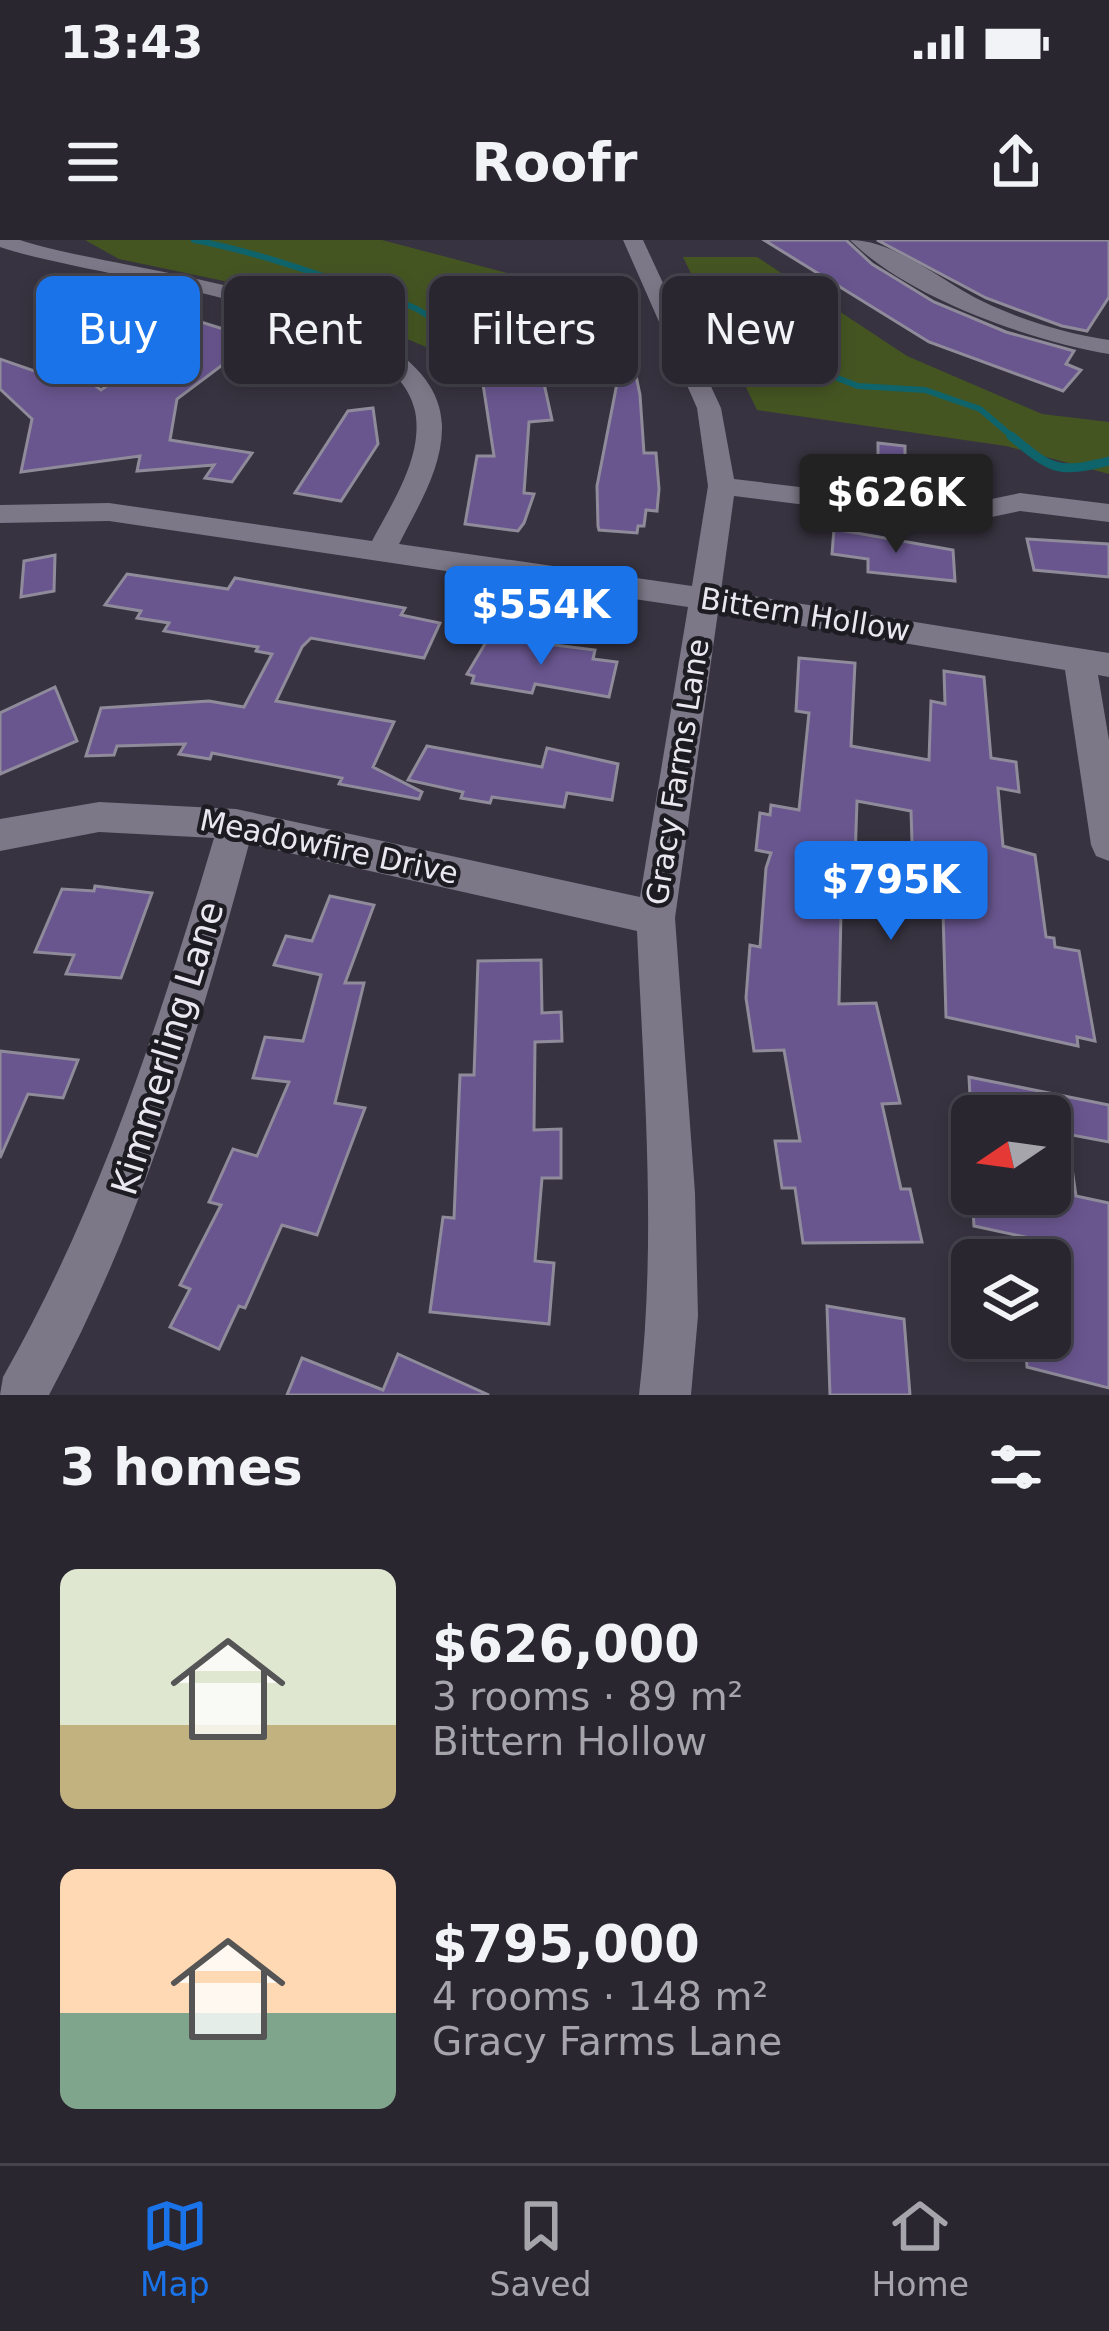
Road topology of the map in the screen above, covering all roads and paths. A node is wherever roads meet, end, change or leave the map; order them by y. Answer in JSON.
{"nodes":[{"id":1,"x":0,"y":240,"type":"edge"},
{"id":2,"x":633,"y":240,"type":"edge"},
{"id":3,"x":860,"y":240,"type":"edge"},
{"id":4,"x":1109,"y":347,"type":"edge"},
{"id":5,"x":722,"y":486,"type":"junction"},
{"id":6,"x":1109,"y":513,"type":"edge"},
{"id":7,"x":0,"y":514,"type":"edge"},
{"id":8,"x":381,"y":551,"type":"junction"},
{"id":9,"x":705,"y":598,"type":"junction"},
{"id":10,"x":1094,"y":662,"type":"edge"},
{"id":11,"x":236,"y":824,"type":"junction"},
{"id":12,"x":0,"y":835,"type":"edge"},
{"id":13,"x":1109,"y":845,"type":"edge"},
{"id":14,"x":656,"y":918,"type":"junction"},
{"id":15,"x":21,"y":1395,"type":"edge"},
{"id":16,"x":665,"y":1395,"type":"edge"}],
"edges":[{"from":1,"to":8,"type":"street"},
{"from":2,"to":5,"type":"street","name":"Gracy Farms Lane"},
{"from":3,"to":4,"type":"street"},
{"from":5,"to":6,"type":"street"},
{"from":5,"to":9,"type":"street","name":"Gracy Farms Lane"},
{"from":7,"to":8,"type":"street","name":"Bittern Hollow"},
{"from":8,"to":9,"type":"street","name":"Bittern Hollow"},
{"from":9,"to":10,"type":"street","name":"Bittern Hollow"},
{"from":9,"to":14,"type":"street","name":"Gracy Farms Lane"},
{"from":10,"to":13,"type":"street"},
{"from":11,"to":12,"type":"street","name":"Meadowfire Drive"},
{"from":11,"to":14,"type":"street","name":"Meadowfire Drive"},
{"from":11,"to":15,"type":"street","name":"Kimmerling Lane"},
{"from":14,"to":16,"type":"street","name":"Gracy Farms Lane"}]}
